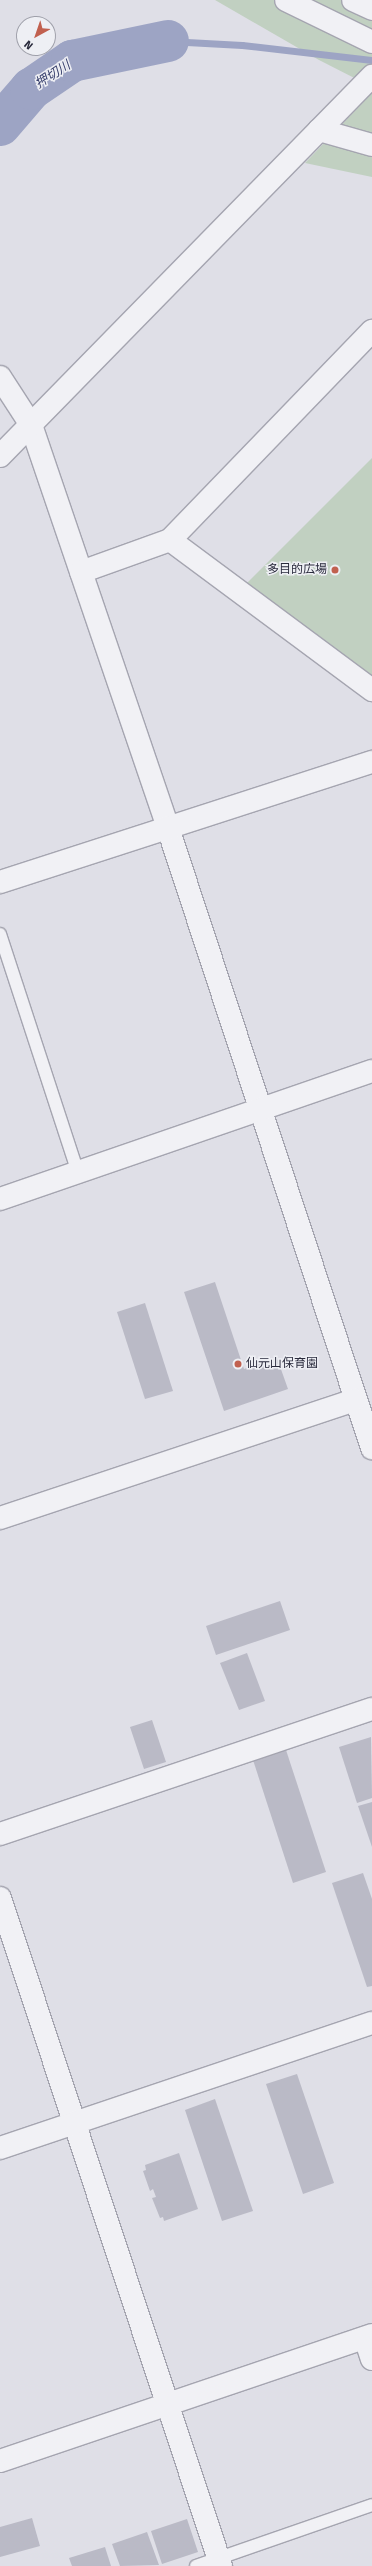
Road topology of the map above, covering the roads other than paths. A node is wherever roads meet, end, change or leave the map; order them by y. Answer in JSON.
{"nodes":[{"id":1,"x":286,"y":0,"type":"edge"},
{"id":2,"x":353,"y":0,"type":"edge"},
{"id":3,"x":372,"y":9,"type":"edge"},
{"id":4,"x":372,"y":42,"type":"edge"},
{"id":5,"x":372,"y":76,"type":"edge"},
{"id":6,"x":319,"y":130,"type":"junction"},
{"id":7,"x":372,"y":145,"type":"edge"},
{"id":8,"x":372,"y":331,"type":"edge"},
{"id":9,"x":0,"y":378,"type":"edge"},
{"id":10,"x":31,"y":425,"type":"junction"},
{"id":11,"x":0,"y":456,"type":"edge"},
{"id":12,"x":170,"y":540,"type":"junction"},
{"id":13,"x":81,"y":572,"type":"junction"},
{"id":14,"x":372,"y":690,"type":"edge"},
{"id":15,"x":372,"y":762,"type":"edge"},
{"id":16,"x":168,"y":828,"type":"junction"},
{"id":17,"x":0,"y":882,"type":"edge"},
{"id":18,"x":0,"y":934,"type":"edge"},
{"id":19,"x":372,"y":1070,"type":"edge"},
{"id":20,"x":260,"y":1108,"type":"junction"},
{"id":21,"x":78,"y":1172,"type":"junction"},
{"id":22,"x":0,"y":1199,"type":"edge"},
{"id":23,"x":364,"y":1397,"type":"edge"},
{"id":24,"x":372,"y":1448,"type":"edge"},
{"id":25,"x":0,"y":1518,"type":"edge"},
{"id":26,"x":372,"y":1709,"type":"edge"},
{"id":27,"x":0,"y":1834,"type":"edge"},
{"id":28,"x":0,"y":1898,"type":"edge"},
{"id":29,"x":372,"y":2023,"type":"edge"},
{"id":30,"x":75,"y":2123,"type":"junction"},
{"id":31,"x":0,"y":2148,"type":"edge"},
{"id":32,"x":368,"y":2336,"type":"edge"},
{"id":33,"x":372,"y":2359,"type":"edge"},
{"id":34,"x":168,"y":2406,"type":"junction"},
{"id":35,"x":0,"y":2461,"type":"edge"},
{"id":36,"x":372,"y":2504,"type":"edge"},
{"id":37,"x":219,"y":2562,"type":"edge"},
{"id":38,"x":196,"y":2566,"type":"edge"}],
"edges":[{"from":1,"to":4,"type":"street"},
{"from":2,"to":3,"type":"street"},
{"from":5,"to":6,"type":"street"},
{"from":6,"to":7,"type":"street"},
{"from":6,"to":10,"type":"street"},
{"from":8,"to":12,"type":"street"},
{"from":9,"to":10,"type":"street"},
{"from":10,"to":11,"type":"street"},
{"from":10,"to":13,"type":"street"},
{"from":12,"to":13,"type":"street"},
{"from":12,"to":14,"type":"street"},
{"from":13,"to":16,"type":"street"},
{"from":15,"to":16,"type":"street"},
{"from":16,"to":17,"type":"street"},
{"from":16,"to":20,"type":"street"},
{"from":18,"to":21,"type":"lane"},
{"from":19,"to":20,"type":"street"},
{"from":20,"to":21,"type":"street"},
{"from":20,"to":23,"type":"street"},
{"from":21,"to":22,"type":"street"},
{"from":23,"to":24,"type":"street"},
{"from":23,"to":25,"type":"street"},
{"from":26,"to":27,"type":"street"},
{"from":28,"to":30,"type":"street"},
{"from":29,"to":30,"type":"street"},
{"from":30,"to":31,"type":"street"},
{"from":30,"to":34,"type":"street"},
{"from":32,"to":33,"type":"street"},
{"from":32,"to":34,"type":"street"},
{"from":34,"to":35,"type":"street"},
{"from":34,"to":37,"type":"street"},
{"from":36,"to":37,"type":"lane"},
{"from":37,"to":38,"type":"lane"}]}
